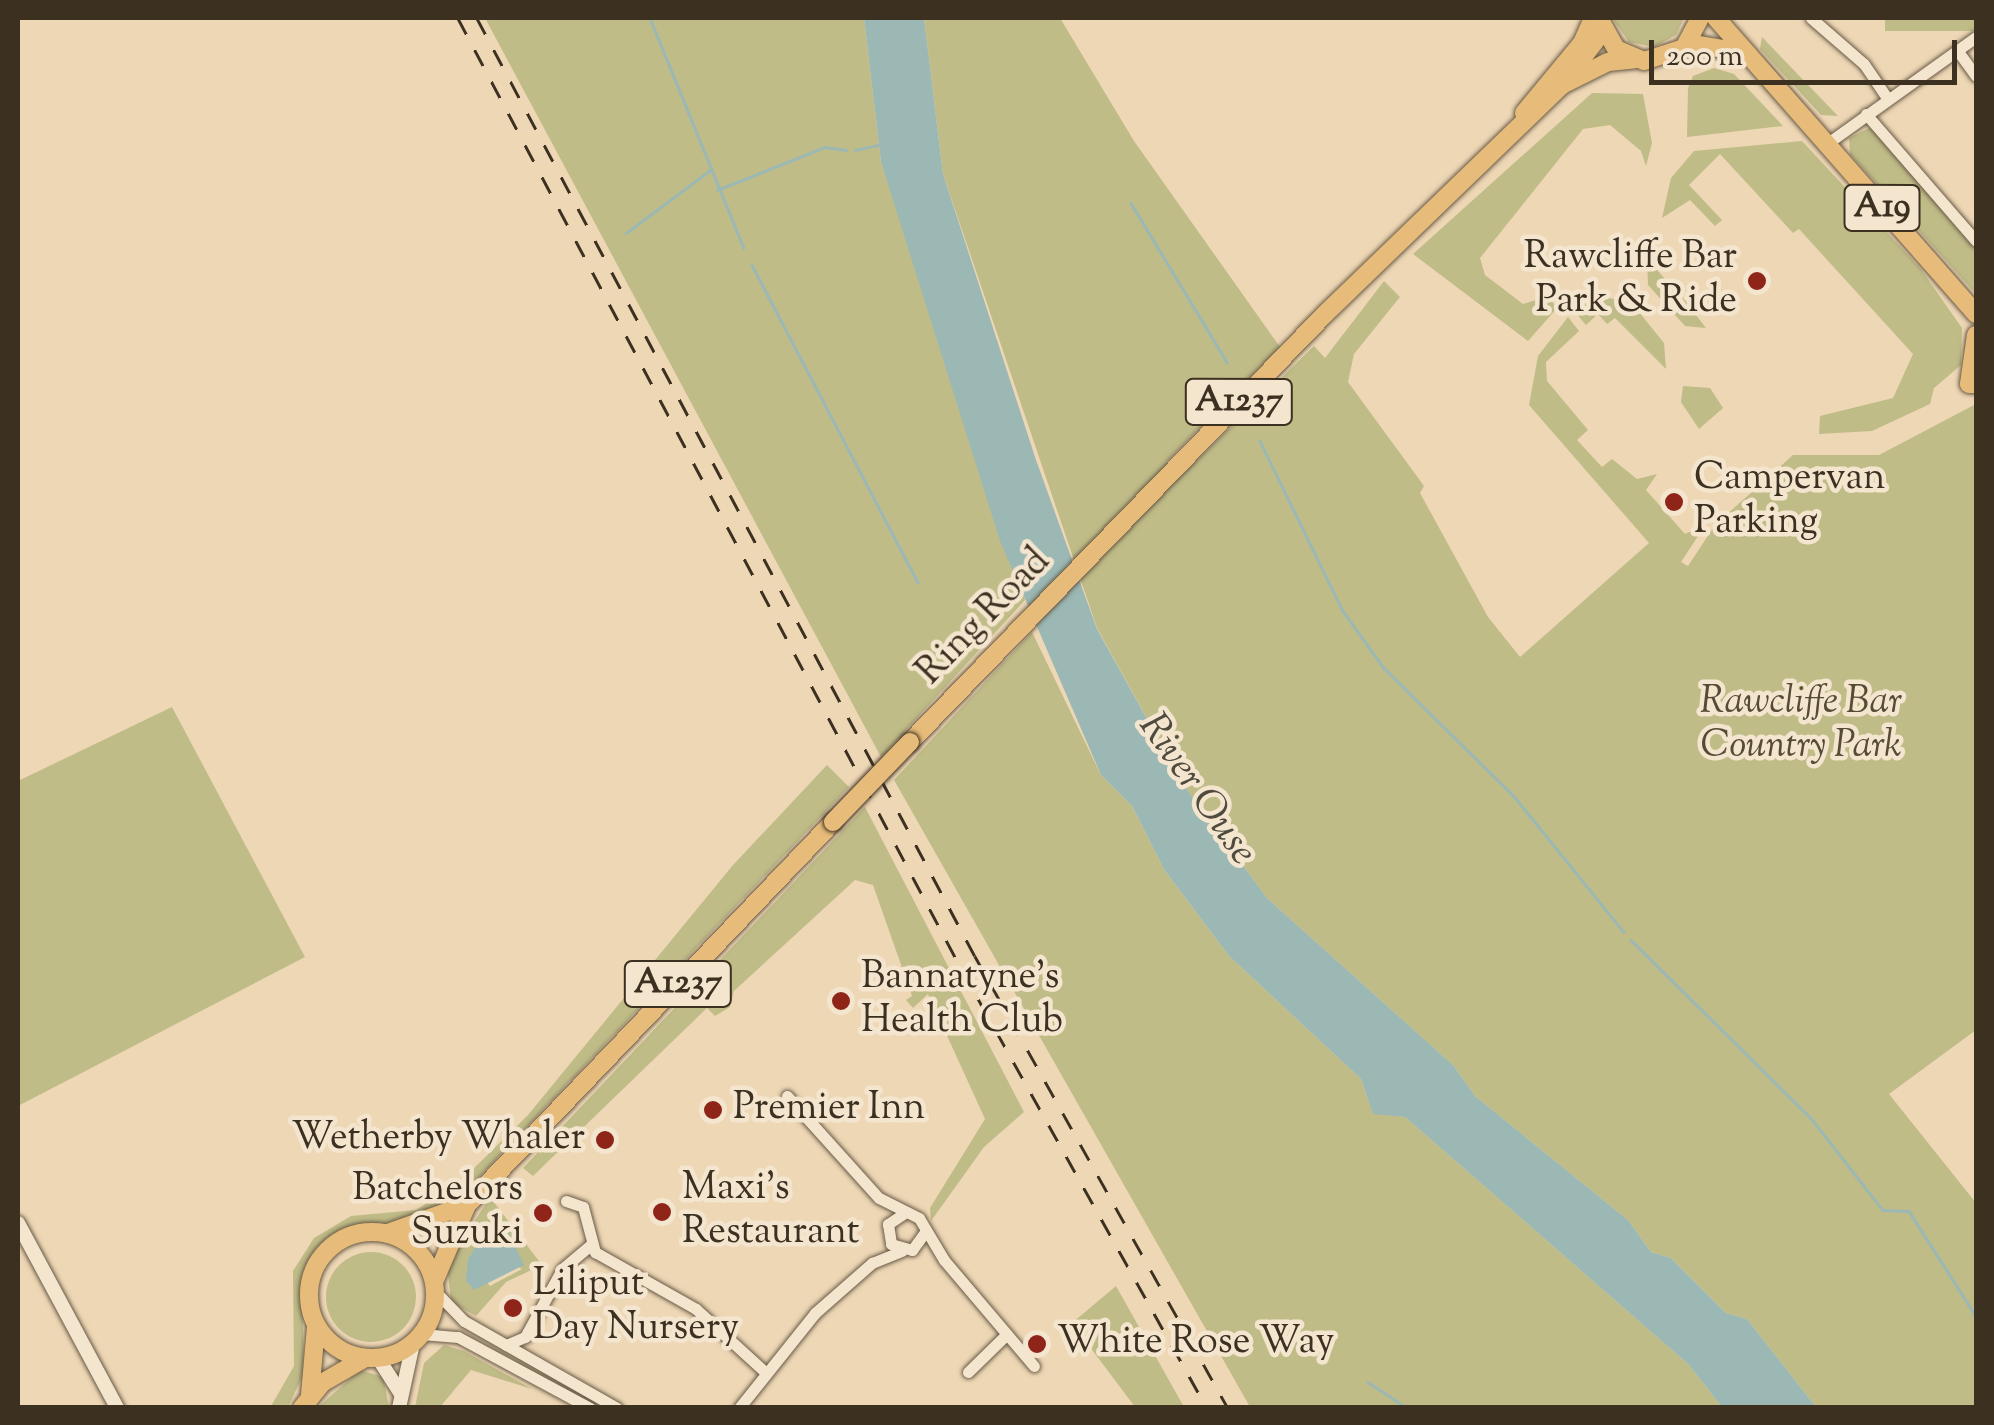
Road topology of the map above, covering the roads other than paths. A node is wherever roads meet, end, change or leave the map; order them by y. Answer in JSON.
{"nodes":[{"id":1,"x":1700,"y":18,"type":"edge"},
{"id":2,"x":1716,"y":18,"type":"edge"},
{"id":3,"x":1816,"y":18,"type":"edge"},
{"id":4,"x":1598,"y":22,"type":"edge"},
{"id":5,"x":1976,"y":37,"type":"edge"},
{"id":6,"x":1688,"y":44,"type":"junction"},
{"id":7,"x":1956,"y":50,"type":"junction"},
{"id":8,"x":1741,"y":52,"type":"junction"},
{"id":9,"x":1636,"y":59,"type":"junction"},
{"id":10,"x":1976,"y":76,"type":"edge"},
{"id":11,"x":1561,"y":86,"type":"junction"},
{"id":12,"x":1886,"y":98,"type":"junction"},
{"id":13,"x":1866,"y":114,"type":"junction"},
{"id":14,"x":1519,"y":122,"type":"junction"},
{"id":15,"x":1825,"y":145,"type":"junction"},
{"id":16,"x":1976,"y":241,"type":"edge"},
{"id":17,"x":1975,"y":312,"type":"edge"},
{"id":18,"x":1976,"y":334,"type":"edge"},
{"id":19,"x":1976,"y":384,"type":"edge"},
{"id":20,"x":788,"y":1096,"type":"dead end"},
{"id":21,"x":879,"y":1198,"type":"junction"},
{"id":22,"x":566,"y":1201,"type":"dead end"},
{"id":23,"x":466,"y":1205,"type":"junction"},
{"id":24,"x":906,"y":1212,"type":"junction"},
{"id":25,"x":18,"y":1223,"type":"edge"},
{"id":26,"x":887,"y":1230,"type":"junction"},
{"id":27,"x":925,"y":1232,"type":"junction"},
{"id":28,"x":388,"y":1234,"type":"junction"},
{"id":29,"x":592,"y":1244,"type":"junction"},
{"id":30,"x":907,"y":1250,"type":"junction"},
{"id":31,"x":944,"y":1260,"type":"junction"},
{"id":32,"x":872,"y":1263,"type":"junction"},
{"id":33,"x":435,"y":1286,"type":"junction"},
{"id":34,"x":316,"y":1325,"type":"junction"},
{"id":35,"x":1007,"y":1334,"type":"junction"},
{"id":36,"x":418,"y":1339,"type":"junction"},
{"id":37,"x":506,"y":1345,"type":"junction"},
{"id":38,"x":372,"y":1358,"type":"junction"},
{"id":39,"x":1034,"y":1366,"type":"dead end"},
{"id":40,"x":764,"y":1371,"type":"junction"},
{"id":41,"x":968,"y":1372,"type":"dead end"},
{"id":42,"x":306,"y":1401,"type":"edge"},
{"id":43,"x":400,"y":1401,"type":"edge"},
{"id":44,"x":117,"y":1408,"type":"edge"},
{"id":45,"x":590,"y":1408,"type":"edge"},
{"id":46,"x":617,"y":1408,"type":"edge"},
{"id":47,"x":739,"y":1408,"type":"edge"}],
"edges":[{"from":1,"to":6,"type":"main road"},
{"from":2,"to":8,"type":"main road","number":"A19"},
{"from":3,"to":12,"type":"street"},
{"from":4,"to":9,"type":"main road"},
{"from":4,"to":11,"type":"main road","name":"Ring Road","number":"A1237"},
{"from":4,"to":14,"type":"main road"},
{"from":5,"to":7,"type":"street"},
{"from":6,"to":8,"type":"main road"},
{"from":6,"to":9,"type":"main road","name":"Ring Road"},
{"from":7,"to":10,"type":"street"},
{"from":7,"to":12,"type":"street"},
{"from":8,"to":15,"type":"main road","number":"A19"},
{"from":9,"to":11,"type":"main road","name":"Ring Road","number":"A1237"},
{"from":11,"to":14,"type":"main road","name":"Ring Road","number":"A1237"},
{"from":12,"to":13,"type":"street"},
{"from":13,"to":15,"type":"street"},
{"from":13,"to":16,"type":"street"},
{"from":14,"to":23,"type":"main road","name":"Ring Road","number":"A1237","bridge":true},
{"from":15,"to":17,"type":"main road","number":"A19"},
{"from":17,"to":18,"type":"main road"},
{"from":18,"to":19,"type":"main road"},
{"from":20,"to":21,"type":"street"},
{"from":21,"to":24,"type":"street"},
{"from":21,"to":26,"type":"street"},
{"from":22,"to":29,"type":"street"},
{"from":23,"to":28,"type":"main road","name":"Ring Road","number":"A1237"},
{"from":23,"to":33,"type":"main road","name":"Ring Road","number":"A1237"},
{"from":24,"to":26,"type":"street"},
{"from":24,"to":27,"type":"street"},
{"from":25,"to":44,"type":"street"},
{"from":26,"to":30,"type":"street"},
{"from":26,"to":32,"type":"street"},
{"from":27,"to":30,"type":"street"},
{"from":27,"to":31,"type":"street"},
{"from":28,"to":33,"type":"main road"},
{"from":28,"to":34,"type":"main road","number":"A1237"},
{"from":29,"to":37,"type":"street"},
{"from":29,"to":40,"type":"street"},
{"from":30,"to":31,"type":"street"},
{"from":30,"to":32,"type":"street"},
{"from":31,"to":35,"type":"street"},
{"from":32,"to":40,"type":"street"},
{"from":33,"to":36,"type":"main road","number":"A1237"},
{"from":33,"to":37,"type":"street"},
{"from":34,"to":38,"type":"main road"},
{"from":34,"to":42,"type":"main road","number":"A1237"},
{"from":35,"to":39,"type":"street"},
{"from":35,"to":41,"type":"street"},
{"from":36,"to":38,"type":"main road","number":"A1237"},
{"from":36,"to":43,"type":"street"},
{"from":36,"to":45,"type":"street"},
{"from":37,"to":46,"type":"street"},
{"from":38,"to":42,"type":"main road","number":"A1237"},
{"from":38,"to":43,"type":"street"},
{"from":40,"to":47,"type":"street"}]}
